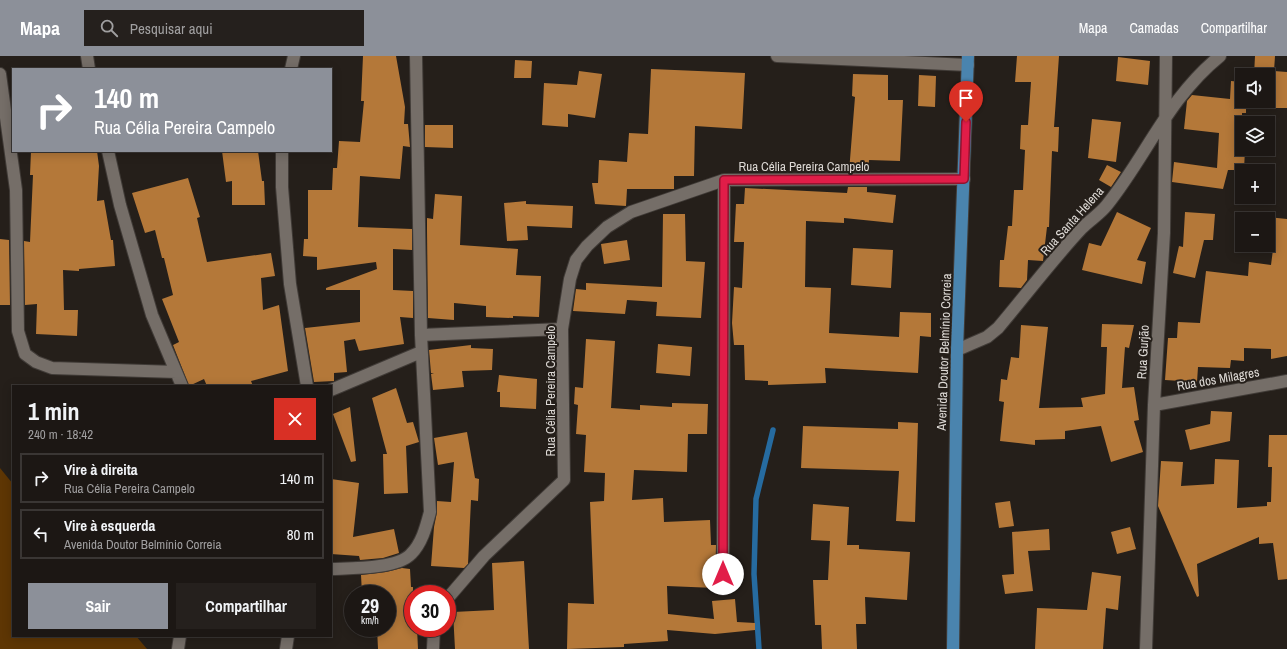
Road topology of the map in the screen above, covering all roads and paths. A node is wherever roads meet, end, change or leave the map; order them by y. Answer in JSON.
{"nodes":[{"id":1,"x":87,"y":56,"type":"edge"},
{"id":2,"x":294,"y":56,"type":"edge"},
{"id":3,"x":416,"y":56,"type":"edge"},
{"id":4,"x":777,"y":56,"type":"edge"},
{"id":5,"x":1166,"y":56,"type":"edge"},
{"id":6,"x":1220,"y":56,"type":"edge"},
{"id":7,"x":968,"y":61,"type":"edge"},
{"id":8,"x":89,"y":68,"type":"edge"},
{"id":9,"x":291,"y":68,"type":"edge"},
{"id":10,"x":0,"y":74,"type":"edge"},
{"id":11,"x":1167,"y":113,"type":"junction"},
{"id":12,"x":108,"y":152,"type":"edge"},
{"id":13,"x":282,"y":152,"type":"edge"},
{"id":14,"x":964,"y":179,"type":"junction"},
{"id":15,"x":724,"y":180,"type":"junction"},
{"id":16,"x":562,"y":329,"type":"junction"},
{"id":17,"x":421,"y":335,"type":"junction"},
{"id":18,"x":957,"y":350,"type":"junction"},
{"id":19,"x":422,"y":352,"type":"junction"},
{"id":20,"x":176,"y":372,"type":"junction"},
{"id":21,"x":1287,"y":381,"type":"edge"},
{"id":22,"x":182,"y":385,"type":"edge"},
{"id":23,"x":307,"y":385,"type":"edge"},
{"id":24,"x":332,"y":390,"type":"edge"},
{"id":25,"x":1154,"y":405,"type":"junction"},
{"id":26,"x":332,"y":569,"type":"edge"},
{"id":27,"x":456,"y":589,"type":"edge"},
{"id":28,"x":723,"y":589,"type":"dead end"},
{"id":29,"x":180,"y":637,"type":"edge"},
{"id":30,"x":288,"y":637,"type":"edge"},
{"id":31,"x":434,"y":637,"type":"edge"},
{"id":32,"x":178,"y":649,"type":"edge"},
{"id":33,"x":286,"y":649,"type":"edge"},
{"id":34,"x":433,"y":649,"type":"edge"},
{"id":35,"x":953,"y":649,"type":"edge"},
{"id":36,"x":1146,"y":649,"type":"edge"}],
"edges":[{"from":1,"to":8,"type":"street"},
{"from":2,"to":9,"type":"street"},
{"from":3,"to":17,"type":"street"},
{"from":4,"to":7,"type":"street"},
{"from":5,"to":11,"type":"street","name":"Rua Gurjão"},
{"from":6,"to":11,"type":"street","name":"Rua Santa Helena"},
{"from":7,"to":14,"type":"main road","name":"Avenida Doutor Belmínio Correia"},
{"from":10,"to":20,"type":"street"},
{"from":11,"to":18,"type":"street","name":"Rua Santa Helena"},
{"from":11,"to":25,"type":"street","name":"Rua Gurjão"},
{"from":12,"to":20,"type":"street"},
{"from":13,"to":23,"type":"street"},
{"from":14,"to":15,"type":"street","name":"Rua Célia Pereira Campelo"},
{"from":14,"to":18,"type":"main road","name":"Avenida Doutor Belmínio Correia"},
{"from":15,"to":16,"type":"street","name":"Rua Célia Pereira Campelo"},
{"from":15,"to":28,"type":"street"},
{"from":16,"to":17,"type":"street"},
{"from":16,"to":27,"type":"street","name":"Rua Célia Pereira Campelo"},
{"from":17,"to":19,"type":"street"},
{"from":18,"to":35,"type":"main road","name":"Avenida Doutor Belmínio Correia"},
{"from":19,"to":24,"type":"street"},
{"from":19,"to":26,"type":"street"},
{"from":20,"to":22,"type":"street"},
{"from":21,"to":25,"type":"street","name":"Rua dos Milagres"},
{"from":25,"to":36,"type":"street","name":"Rua Gurjão"},
{"from":29,"to":32,"type":"street"},
{"from":30,"to":33,"type":"street"},
{"from":31,"to":34,"type":"street"}]}
